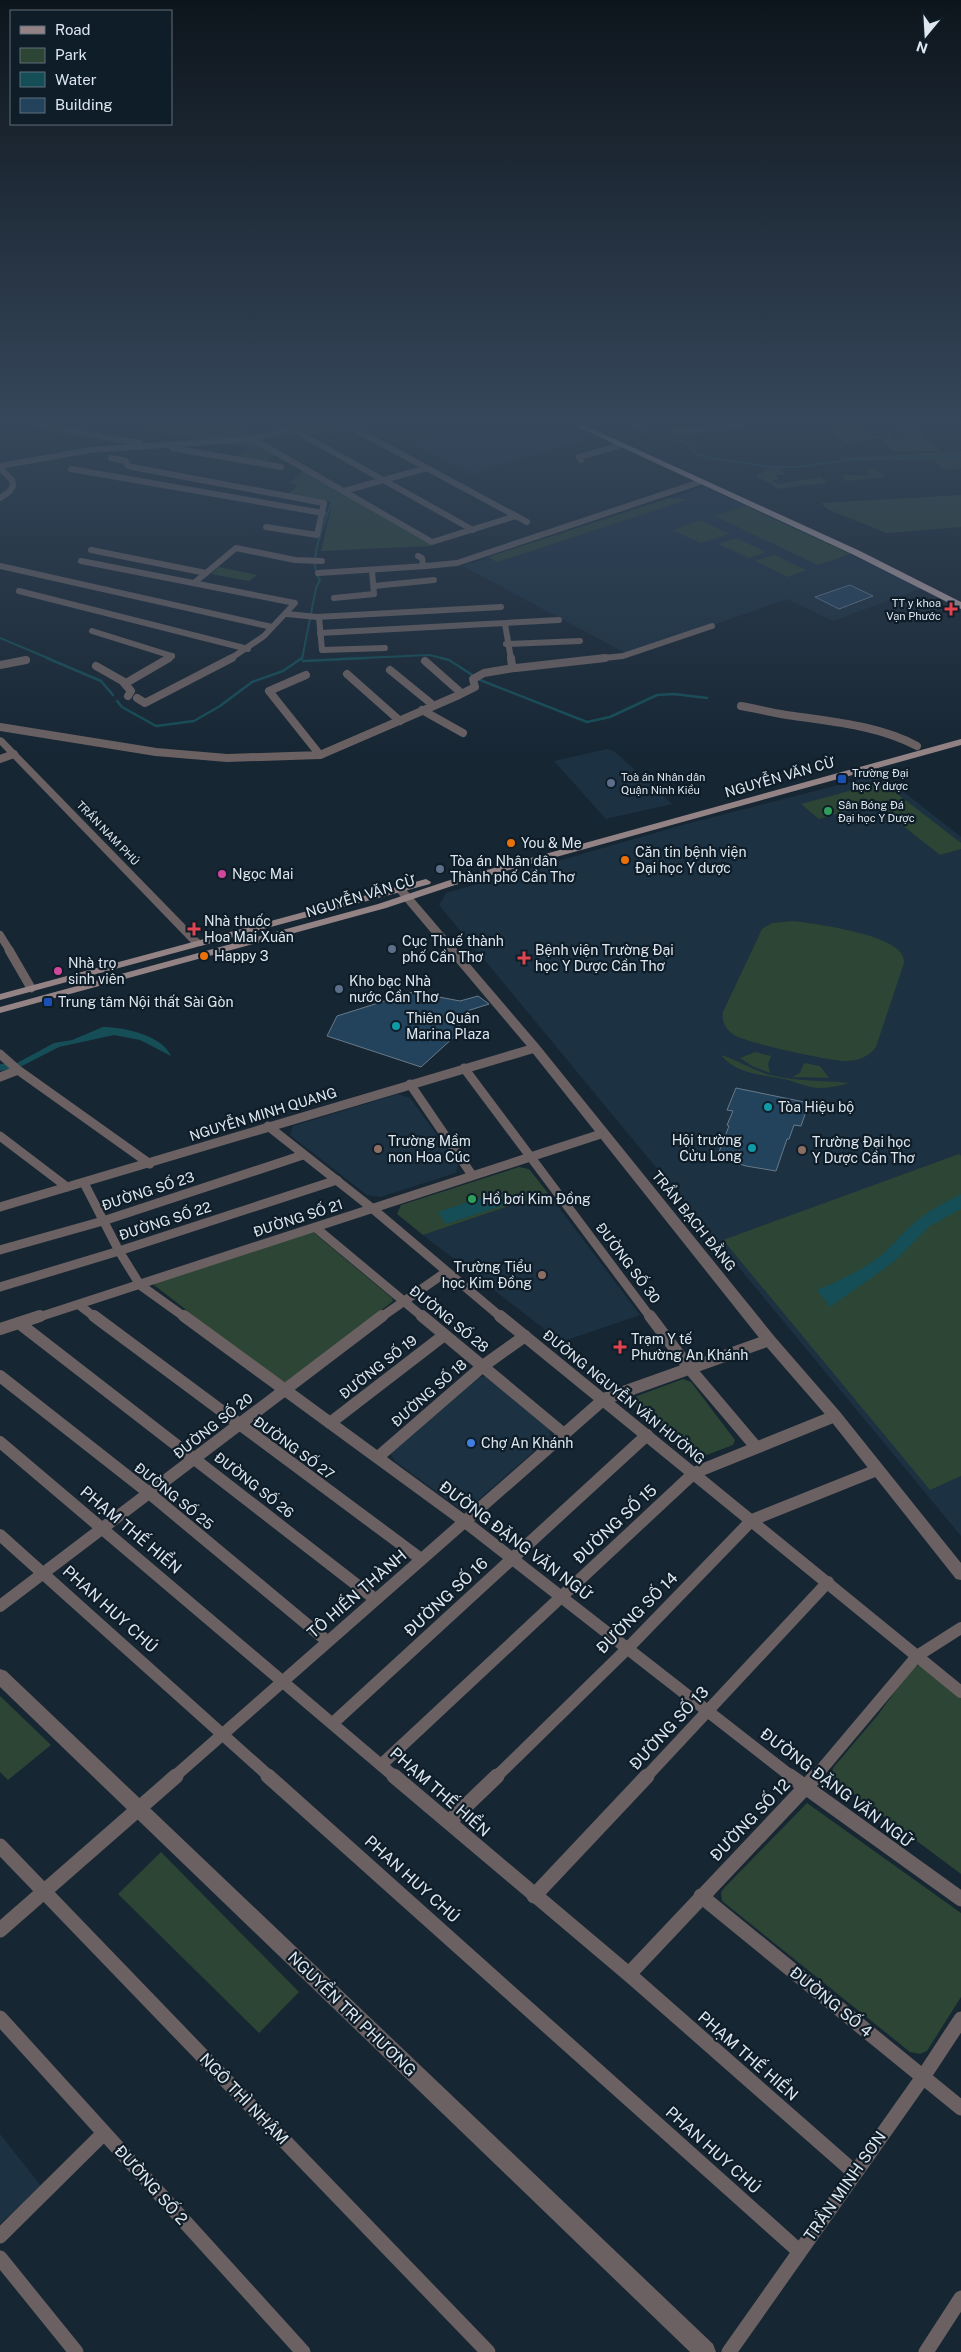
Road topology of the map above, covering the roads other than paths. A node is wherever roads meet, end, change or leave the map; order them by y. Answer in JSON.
{"nodes":[{"id":1,"x":421,"y":536,"type":"edge"},
{"id":2,"x":453,"y":536,"type":"edge"},
{"id":3,"x":539,"y":536,"type":"edge"},
{"id":4,"x":820,"y":536,"type":"edge"},
{"id":5,"x":837,"y":536,"type":"edge"},
{"id":6,"x":867,"y":549,"type":"junction"},
{"id":7,"x":92,"y":550,"type":"dead end"},
{"id":8,"x":858,"y":553,"type":"junction"},
{"id":9,"x":418,"y":556,"type":"dead end"},
{"id":10,"x":80,"y":561,"type":"dead end"},
{"id":11,"x":322,"y":561,"type":"dead end"},
{"id":12,"x":0,"y":566,"type":"edge"},
{"id":13,"x":426,"y":566,"type":"junction"},
{"id":14,"x":372,"y":571,"type":"junction"},
{"id":15,"x":206,"y":573,"type":"junction"},
{"id":16,"x":318,"y":573,"type":"dead end"},
{"id":17,"x":434,"y":580,"type":"dead end"},
{"id":18,"x":194,"y":583,"type":"junction"},
{"id":19,"x":374,"y":586,"type":"junction"},
{"id":20,"x":19,"y":591,"type":"dead end"},
{"id":21,"x":961,"y":597,"type":"edge"},
{"id":22,"x":334,"y":598,"type":"dead end"},
{"id":23,"x":961,"y":606,"type":"edge"},
{"id":24,"x":501,"y":608,"type":"dead end"},
{"id":25,"x":287,"y":614,"type":"junction"},
{"id":26,"x":318,"y":617,"type":"junction"},
{"id":27,"x":559,"y":620,"type":"dead end"},
{"id":28,"x":505,"y":624,"type":"junction"},
{"id":29,"x":712,"y":626,"type":"dead end"},
{"id":30,"x":272,"y":627,"type":"junction"},
{"id":31,"x":92,"y":632,"type":"dead end"},
{"id":32,"x":320,"y":634,"type":"junction"},
{"id":33,"x":580,"y":641,"type":"dead end"},
{"id":34,"x":506,"y":644,"type":"junction"},
{"id":35,"x":386,"y":648,"type":"dead end"},
{"id":36,"x":248,"y":649,"type":"junction"},
{"id":37,"x":26,"y":660,"type":"dead end"},
{"id":38,"x":425,"y":661,"type":"dead end"},
{"id":39,"x":0,"y":666,"type":"edge"},
{"id":40,"x":96,"y":666,"type":"dead end"},
{"id":41,"x":514,"y":668,"type":"junction"},
{"id":42,"x":390,"y":670,"type":"dead end"},
{"id":43,"x":347,"y":674,"type":"dead end"},
{"id":44,"x":306,"y":675,"type":"dead end"},
{"id":45,"x":124,"y":683,"type":"junction"},
{"id":46,"x":459,"y":695,"type":"junction"},
{"id":47,"x":433,"y":705,"type":"junction"},
{"id":48,"x":741,"y":706,"type":"dead end"},
{"id":49,"x":422,"y":710,"type":"junction"},
{"id":50,"x":400,"y":721,"type":"junction"},
{"id":51,"x":0,"y":727,"type":"edge"},
{"id":52,"x":463,"y":733,"type":"dead end"},
{"id":53,"x":961,"y":734,"type":"edge"},
{"id":54,"x":0,"y":740,"type":"edge"},
{"id":55,"x":961,"y":742,"type":"edge"},
{"id":56,"x":917,"y":746,"type":"junction"},
{"id":57,"x":14,"y":754,"type":"junction"},
{"id":58,"x":320,"y":755,"type":"junction"},
{"id":59,"x":0,"y":760,"type":"edge"},
{"id":60,"x":403,"y":893,"type":"junction"},
{"id":61,"x":0,"y":935,"type":"edge"},
{"id":62,"x":198,"y":944,"type":"junction"},
{"id":63,"x":31,"y":988,"type":"junction"},
{"id":64,"x":0,"y":997,"type":"edge"},
{"id":65,"x":0,"y":1010,"type":"edge"},
{"id":66,"x":535,"y":1048,"type":"junction"},
{"id":67,"x":3,"y":1057,"type":"edge"},
{"id":68,"x":464,"y":1068,"type":"junction"},
{"id":69,"x":17,"y":1069,"type":"junction"},
{"id":70,"x":0,"y":1077,"type":"edge"},
{"id":71,"x":410,"y":1084,"type":"junction"},
{"id":72,"x":268,"y":1126,"type":"junction"},
{"id":73,"x":604,"y":1133,"type":"junction"},
{"id":74,"x":0,"y":1136,"type":"edge"},
{"id":75,"x":303,"y":1155,"type":"junction"},
{"id":76,"x":529,"y":1157,"type":"junction"},
{"id":77,"x":150,"y":1164,"type":"junction"},
{"id":78,"x":472,"y":1175,"type":"junction"},
{"id":79,"x":337,"y":1180,"type":"junction"},
{"id":80,"x":84,"y":1184,"type":"junction"},
{"id":81,"x":67,"y":1187,"type":"junction"},
{"id":82,"x":0,"y":1207,"type":"edge"},
{"id":83,"x":374,"y":1208,"type":"junction"},
{"id":84,"x":102,"y":1221,"type":"junction"},
{"id":85,"x":316,"y":1228,"type":"junction"},
{"id":86,"x":0,"y":1250,"type":"edge"},
{"id":87,"x":119,"y":1251,"type":"junction"},
{"id":88,"x":446,"y":1272,"type":"junction"},
{"id":89,"x":140,"y":1285,"type":"junction"},
{"id":90,"x":0,"y":1287,"type":"edge"},
{"id":91,"x":402,"y":1302,"type":"junction"},
{"id":92,"x":79,"y":1304,"type":"junction"},
{"id":93,"x":18,"y":1323,"type":"junction"},
{"id":94,"x":0,"y":1328,"type":"edge"},
{"id":95,"x":443,"y":1336,"type":"junction"},
{"id":96,"x":525,"y":1336,"type":"junction"},
{"id":97,"x":769,"y":1340,"type":"junction"},
{"id":98,"x":483,"y":1366,"type":"junction"},
{"id":99,"x":690,"y":1368,"type":"junction"},
{"id":100,"x":0,"y":1376,"type":"edge"},
{"id":101,"x":286,"y":1389,"type":"junction"},
{"id":102,"x":604,"y":1399,"type":"junction"},
{"id":103,"x":835,"y":1416,"type":"junction"},
{"id":104,"x":330,"y":1423,"type":"junction"},
{"id":105,"x":239,"y":1425,"type":"junction"},
{"id":106,"x":564,"y":1434,"type":"junction"},
{"id":107,"x":647,"y":1435,"type":"junction"},
{"id":108,"x":0,"y":1442,"type":"edge"},
{"id":109,"x":756,"y":1447,"type":"junction"},
{"id":110,"x":378,"y":1457,"type":"junction"},
{"id":111,"x":196,"y":1459,"type":"junction"},
{"id":112,"x":877,"y":1470,"type":"junction"},
{"id":113,"x":694,"y":1473,"type":"junction"},
{"id":114,"x":149,"y":1493,"type":"junction"},
{"id":115,"x":752,"y":1520,"type":"junction"},
{"id":116,"x":464,"y":1521,"type":"junction"},
{"id":117,"x":102,"y":1528,"type":"junction"},
{"id":118,"x":0,"y":1535,"type":"edge"},
{"id":119,"x":421,"y":1559,"type":"junction"},
{"id":120,"x":511,"y":1559,"type":"junction"},
{"id":121,"x":43,"y":1574,"type":"junction"},
{"id":122,"x":961,"y":1574,"type":"edge"},
{"id":123,"x":828,"y":1582,"type":"junction"},
{"id":124,"x":561,"y":1596,"type":"junction"},
{"id":125,"x":376,"y":1599,"type":"junction"},
{"id":126,"x":0,"y":1606,"type":"edge"},
{"id":127,"x":961,"y":1628,"type":"edge"},
{"id":128,"x":327,"y":1641,"type":"junction"},
{"id":129,"x":628,"y":1648,"type":"junction"},
{"id":130,"x":917,"y":1656,"type":"junction"},
{"id":131,"x":0,"y":1676,"type":"edge"},
{"id":132,"x":283,"y":1680,"type":"junction"},
{"id":133,"x":961,"y":1692,"type":"edge"},
{"id":134,"x":708,"y":1712,"type":"junction"},
{"id":135,"x":333,"y":1723,"type":"junction"},
{"id":136,"x":223,"y":1733,"type":"junction"},
{"id":137,"x":381,"y":1765,"type":"junction"},
{"id":138,"x":806,"y":1788,"type":"junction"},
{"id":139,"x":137,"y":1808,"type":"junction"},
{"id":140,"x":449,"y":1822,"type":"junction"},
{"id":141,"x":0,"y":1846,"type":"edge"},
{"id":142,"x":44,"y":1891,"type":"junction"},
{"id":143,"x":534,"y":1896,"type":"junction"},
{"id":144,"x":701,"y":1896,"type":"junction"},
{"id":145,"x":961,"y":1899,"type":"edge"},
{"id":146,"x":0,"y":1930,"type":"edge"},
{"id":147,"x":632,"y":1977,"type":"junction"},
{"id":148,"x":0,"y":2018,"type":"edge"},
{"id":149,"x":961,"y":2019,"type":"edge"},
{"id":150,"x":923,"y":2077,"type":"junction"},
{"id":151,"x":961,"y":2108,"type":"edge"},
{"id":152,"x":104,"y":2133,"type":"junction"},
{"id":153,"x":854,"y":2172,"type":"junction"},
{"id":154,"x":0,"y":2236,"type":"edge"},
{"id":155,"x":799,"y":2251,"type":"junction"},
{"id":156,"x":0,"y":2258,"type":"edge"},
{"id":157,"x":961,"y":2298,"type":"edge"},
{"id":158,"x":76,"y":2352,"type":"edge"},
{"id":159,"x":303,"y":2352,"type":"edge"},
{"id":160,"x":488,"y":2352,"type":"edge"},
{"id":161,"x":704,"y":2352,"type":"edge"},
{"id":162,"x":728,"y":2352,"type":"edge"},
{"id":163,"x":926,"y":2352,"type":"edge"}],
"edges":[{"from":1,"to":2,"type":"street"},
{"from":3,"to":13,"type":"street"},
{"from":4,"to":8,"type":"highway"},
{"from":5,"to":6,"type":"highway"},
{"from":6,"to":8,"type":"highway"},
{"from":6,"to":21,"type":"highway"},
{"from":7,"to":15,"type":"street"},
{"from":8,"to":23,"type":"highway"},
{"from":9,"to":13,"type":"street"},
{"from":10,"to":18,"type":"street"},
{"from":11,"to":15,"type":"street"},
{"from":12,"to":30,"type":"street"},
{"from":13,"to":14,"type":"street"},
{"from":14,"to":16,"type":"street"},
{"from":14,"to":19,"type":"street"},
{"from":15,"to":18,"type":"street"},
{"from":17,"to":19,"type":"street"},
{"from":18,"to":25,"type":"street"},
{"from":19,"to":22,"type":"street"},
{"from":20,"to":36,"type":"street"},
{"from":24,"to":26,"type":"street"},
{"from":25,"to":26,"type":"street"},
{"from":25,"to":30,"type":"street"},
{"from":26,"to":32,"type":"street"},
{"from":27,"to":28,"type":"street"},
{"from":28,"to":32,"type":"street"},
{"from":28,"to":34,"type":"street"},
{"from":29,"to":41,"type":"street"},
{"from":30,"to":36,"type":"street"},
{"from":31,"to":45,"type":"street"},
{"from":32,"to":35,"type":"street"},
{"from":33,"to":34,"type":"street"},
{"from":34,"to":41,"type":"street"},
{"from":36,"to":45,"type":"street"},
{"from":37,"to":39,"type":"street"},
{"from":38,"to":46,"type":"street"},
{"from":40,"to":45,"type":"street"},
{"from":41,"to":46,"type":"street"},
{"from":42,"to":47,"type":"street"},
{"from":43,"to":50,"type":"street"},
{"from":44,"to":58,"type":"street"},
{"from":46,"to":47,"type":"street"},
{"from":47,"to":49,"type":"street"},
{"from":48,"to":56,"type":"street"},
{"from":49,"to":50,"type":"street"},
{"from":49,"to":52,"type":"street"},
{"from":50,"to":58,"type":"street"},
{"from":51,"to":58,"type":"street"},
{"from":53,"to":56,"type":"main road","name":"NGUYỄN VĂN CỪ"},
{"from":54,"to":57,"type":"street","name":"TRẦN NAM PHÚ"},
{"from":55,"to":60,"type":"main road","name":"NGUYỄN VĂN CỪ"},
{"from":56,"to":60,"type":"main road","name":"NGUYỄN VĂN CỪ"},
{"from":57,"to":59,"type":"street"},
{"from":57,"to":62,"type":"street","name":"TRẦN NAM PHÚ"},
{"from":60,"to":62,"type":"main road","name":"NGUYỄN VĂN CỪ"},
{"from":60,"to":65,"type":"main road","name":"NGUYỄN VĂN CỪ"},
{"from":60,"to":66,"type":"street","name":"TRẦN BẠCH ĐẰNG"},
{"from":61,"to":63,"type":"street"},
{"from":62,"to":63,"type":"main road","name":"NGUYỄN VĂN CỪ"},
{"from":63,"to":64,"type":"main road","name":"NGUYỄN VĂN CỪ"},
{"from":66,"to":68,"type":"street","name":"NGUYỄN MINH QUANG"},
{"from":66,"to":73,"type":"street","name":"TRẦN BẠCH ĐẰNG"},
{"from":67,"to":69,"type":"street"},
{"from":68,"to":71,"type":"street","name":"NGUYỄN MINH QUANG"},
{"from":68,"to":76,"type":"street","name":"ĐƯỜNG SỐ 30"},
{"from":69,"to":70,"type":"street"},
{"from":69,"to":77,"type":"street"},
{"from":71,"to":72,"type":"street","name":"NGUYỄN MINH QUANG"},
{"from":71,"to":78,"type":"street"},
{"from":72,"to":75,"type":"street","name":"ĐƯỜNG NGUYỄN VĂN HƯỞNG"},
{"from":72,"to":77,"type":"street","name":"NGUYỄN MINH QUANG"},
{"from":73,"to":76,"type":"street","name":"ĐƯỜNG SỐ 21"},
{"from":73,"to":97,"type":"street","name":"TRẦN BẠCH ĐẰNG"},
{"from":74,"to":81,"type":"street"},
{"from":75,"to":79,"type":"street","name":"ĐƯỜNG NGUYỄN VĂN HƯỞNG"},
{"from":75,"to":84,"type":"street","name":"ĐƯỜNG SỐ 23"},
{"from":76,"to":78,"type":"street","name":"ĐƯỜNG SỐ 21"},
{"from":76,"to":99,"type":"street","name":"ĐƯỜNG SỐ 30"},
{"from":77,"to":80,"type":"street","name":"NGUYỄN MINH QUANG"},
{"from":78,"to":83,"type":"street","name":"ĐƯỜNG SỐ 21"},
{"from":79,"to":83,"type":"street","name":"ĐƯỜNG NGUYỄN VĂN HƯỞNG"},
{"from":79,"to":87,"type":"street","name":"ĐƯỜNG SỐ 22"},
{"from":80,"to":81,"type":"street","name":"NGUYỄN MINH QUANG"},
{"from":80,"to":84,"type":"street","name":"ĐƯỜNG ĐẶNG VĂN NGỮ"},
{"from":81,"to":82,"type":"street","name":"NGUYỄN MINH QUANG"},
{"from":83,"to":85,"type":"street","name":"ĐƯỜNG SỐ 21"},
{"from":83,"to":88,"type":"street","name":"ĐƯỜNG NGUYỄN VĂN HƯỞNG"},
{"from":84,"to":86,"type":"street","name":"ĐƯỜNG SỐ 23"},
{"from":84,"to":87,"type":"street","name":"ĐƯỜNG ĐẶNG VĂN NGỮ"},
{"from":85,"to":89,"type":"street","name":"ĐƯỜNG SỐ 21"},
{"from":85,"to":91,"type":"street","name":"ĐƯỜNG SỐ 28"},
{"from":87,"to":89,"type":"street","name":"ĐƯỜNG ĐẶNG VĂN NGỮ"},
{"from":87,"to":90,"type":"street","name":"ĐƯỜNG SỐ 22"},
{"from":88,"to":91,"type":"street","name":"ĐƯỜNG SỐ 20"},
{"from":88,"to":96,"type":"street","name":"ĐƯỜNG NGUYỄN VĂN HƯỞNG"},
{"from":89,"to":92,"type":"street","name":"ĐƯỜNG SỐ 21"},
{"from":89,"to":101,"type":"street","name":"ĐƯỜNG ĐẶNG VĂN NGỮ"},
{"from":91,"to":95,"type":"street","name":"ĐƯỜNG SỐ 28"},
{"from":91,"to":101,"type":"street","name":"ĐƯỜNG SỐ 20"},
{"from":92,"to":93,"type":"street","name":"ĐƯỜNG SỐ 21"},
{"from":92,"to":105,"type":"street","name":"ĐƯỜNG SỐ 27"},
{"from":93,"to":94,"type":"street","name":"ĐƯỜNG SỐ 21"},
{"from":93,"to":111,"type":"street","name":"ĐƯỜNG SỐ 26"},
{"from":95,"to":98,"type":"street","name":"ĐƯỜNG SỐ 28"},
{"from":95,"to":104,"type":"street","name":"ĐƯỜNG SỐ 19"},
{"from":96,"to":98,"type":"street","name":"ĐƯỜNG SỐ 18"},
{"from":96,"to":102,"type":"street","name":"ĐƯỜNG NGUYỄN VĂN HƯỞNG"},
{"from":97,"to":99,"type":"street","name":"TÔ HIẾN THÀNH"},
{"from":97,"to":103,"type":"street","name":"TRẦN BẠCH ĐẰNG"},
{"from":98,"to":106,"type":"street","name":"ĐƯỜNG SỐ 28"},
{"from":98,"to":110,"type":"street","name":"ĐƯỜNG SỐ 18"},
{"from":99,"to":102,"type":"street","name":"TÔ HIẾN THÀNH"},
{"from":99,"to":109,"type":"street","name":"ĐƯỜNG SỐ 30"},
{"from":100,"to":114,"type":"street","name":"ĐƯỜNG SỐ 25"},
{"from":101,"to":104,"type":"street","name":"ĐƯỜNG ĐẶNG VĂN NGỮ"},
{"from":101,"to":105,"type":"street","name":"ĐƯỜNG SỐ 20"},
{"from":102,"to":106,"type":"street","name":"TÔ HIẾN THÀNH"},
{"from":102,"to":107,"type":"street","name":"ĐƯỜNG NGUYỄN VĂN HƯỞNG"},
{"from":103,"to":109,"type":"street","name":"ĐƯỜNG SỐ 15"},
{"from":103,"to":112,"type":"street","name":"TRẦN BẠCH ĐẰNG"},
{"from":104,"to":110,"type":"street","name":"ĐƯỜNG ĐẶNG VĂN NGỮ"},
{"from":105,"to":111,"type":"street","name":"ĐƯỜNG SỐ 20"},
{"from":105,"to":119,"type":"street","name":"ĐƯỜNG SỐ 27"},
{"from":106,"to":116,"type":"street","name":"TÔ HIẾN THÀNH"},
{"from":107,"to":113,"type":"street","name":"ĐƯỜNG NGUYỄN VĂN HƯỞNG"},
{"from":107,"to":120,"type":"street","name":"ĐƯỜNG SỐ 16"},
{"from":108,"to":117,"type":"street","name":"PHẠM THẾ HIỂN"},
{"from":109,"to":113,"type":"street","name":"ĐƯỜNG SỐ 15"},
{"from":110,"to":116,"type":"street","name":"ĐƯỜNG ĐẶNG VĂN NGỮ"},
{"from":111,"to":114,"type":"street","name":"ĐƯỜNG SỐ 20"},
{"from":111,"to":125,"type":"street","name":"ĐƯỜNG SỐ 26"},
{"from":112,"to":115,"type":"street","name":"ĐƯỜNG SỐ 14"},
{"from":112,"to":122,"type":"street","name":"TRẦN BẠCH ĐẰNG"},
{"from":113,"to":115,"type":"street","name":"ĐƯỜNG NGUYỄN VĂN HƯỞNG"},
{"from":113,"to":124,"type":"street","name":"ĐƯỜNG SỐ 15"},
{"from":114,"to":117,"type":"street","name":"ĐƯỜNG SỐ 20"},
{"from":114,"to":128,"type":"street","name":"ĐƯỜNG SỐ 25"},
{"from":115,"to":123,"type":"street","name":"ĐƯỜNG NGUYỄN VĂN HƯỞNG"},
{"from":115,"to":129,"type":"street","name":"ĐƯỜNG SỐ 14"},
{"from":116,"to":119,"type":"street","name":"TÔ HIẾN THÀNH"},
{"from":116,"to":120,"type":"street","name":"ĐƯỜNG ĐẶNG VĂN NGỮ"},
{"from":117,"to":121,"type":"street","name":"ĐƯỜNG SỐ 20"},
{"from":117,"to":132,"type":"street","name":"PHẠM THẾ HIỂN"},
{"from":118,"to":121,"type":"street","name":"PHAN HUY CHÚ"},
{"from":119,"to":125,"type":"street","name":"TÔ HIẾN THÀNH"},
{"from":120,"to":124,"type":"street","name":"ĐƯỜNG ĐẶNG VĂN NGỮ"},
{"from":120,"to":135,"type":"street","name":"ĐƯỜNG SỐ 16"},
{"from":121,"to":126,"type":"street","name":"ĐƯỜNG SỐ 20"},
{"from":121,"to":136,"type":"street","name":"PHAN HUY CHÚ"},
{"from":123,"to":130,"type":"street","name":"ĐƯỜNG NGUYỄN VĂN HƯỞNG"},
{"from":123,"to":134,"type":"street","name":"ĐƯỜNG SỐ 13"},
{"from":124,"to":129,"type":"street","name":"ĐƯỜNG ĐẶNG VĂN NGỮ"},
{"from":124,"to":137,"type":"street","name":"ĐƯỜNG SỐ 15"},
{"from":125,"to":128,"type":"street","name":"TÔ HIẾN THÀNH"},
{"from":127,"to":130,"type":"street","name":"ĐƯỜNG SỐ 12"},
{"from":128,"to":132,"type":"street","name":"TÔ HIẾN THÀNH"},
{"from":129,"to":134,"type":"street","name":"ĐƯỜNG ĐẶNG VĂN NGỮ"},
{"from":129,"to":140,"type":"street","name":"ĐƯỜNG SỐ 14"},
{"from":130,"to":133,"type":"street","name":"ĐƯỜNG NGUYỄN VĂN HƯỞNG"},
{"from":130,"to":138,"type":"street","name":"ĐƯỜNG SỐ 12"},
{"from":131,"to":139,"type":"street","name":"NGUYỂN TRI PHƯƠNG"},
{"from":132,"to":135,"type":"street","name":"PHẠM THẾ HIỂN"},
{"from":132,"to":136,"type":"street","name":"TÔ HIẾN THÀNH"},
{"from":134,"to":138,"type":"street","name":"ĐƯỜNG ĐẶNG VĂN NGỮ"},
{"from":134,"to":143,"type":"street","name":"ĐƯỜNG SỐ 13"},
{"from":135,"to":137,"type":"street","name":"PHẠM THẾ HIỂN"},
{"from":136,"to":139,"type":"street","name":"TÔ HIẾN THÀNH"},
{"from":136,"to":155,"type":"street","name":"PHAN HUY CHÚ"},
{"from":137,"to":140,"type":"street","name":"PHẠM THẾ HIỂN"},
{"from":138,"to":144,"type":"street","name":"ĐƯỜNG SỐ 12"},
{"from":138,"to":145,"type":"street","name":"ĐƯỜNG ĐẶNG VĂN NGỮ"},
{"from":139,"to":142,"type":"street","name":"TÔ HIẾN THÀNH"},
{"from":139,"to":161,"type":"street","name":"NGUYỂN TRI PHƯƠNG"},
{"from":140,"to":143,"type":"street","name":"PHẠM THẾ HIỂN"},
{"from":141,"to":142,"type":"street","name":"NGÔ THÌ NHẬM"},
{"from":142,"to":146,"type":"street","name":"TÔ HIẾN THÀNH"},
{"from":142,"to":160,"type":"street","name":"NGÔ THÌ NHẬM"},
{"from":143,"to":147,"type":"street","name":"PHẠM THẾ HIỂN"},
{"from":144,"to":147,"type":"street","name":"ĐƯỜNG SỐ 12"},
{"from":144,"to":150,"type":"street","name":"ĐƯỜNG SỐ 4"},
{"from":147,"to":153,"type":"street","name":"PHẠM THẾ HIỂN"},
{"from":148,"to":152,"type":"street","name":"ĐƯỜNG SỐ 2"},
{"from":149,"to":150,"type":"street","name":"TRẦN MINH SƠN"},
{"from":150,"to":151,"type":"street","name":"ĐƯỜNG SỐ 4"},
{"from":150,"to":153,"type":"street","name":"TRẦN MINH SƠN"},
{"from":152,"to":154,"type":"street"},
{"from":152,"to":159,"type":"street","name":"ĐƯỜNG SỐ 2"},
{"from":153,"to":155,"type":"street","name":"TRẦN MINH SƠN"},
{"from":155,"to":162,"type":"street","name":"TRẦN MINH SƠN"},
{"from":156,"to":158,"type":"street"},
{"from":157,"to":163,"type":"street"}]}
